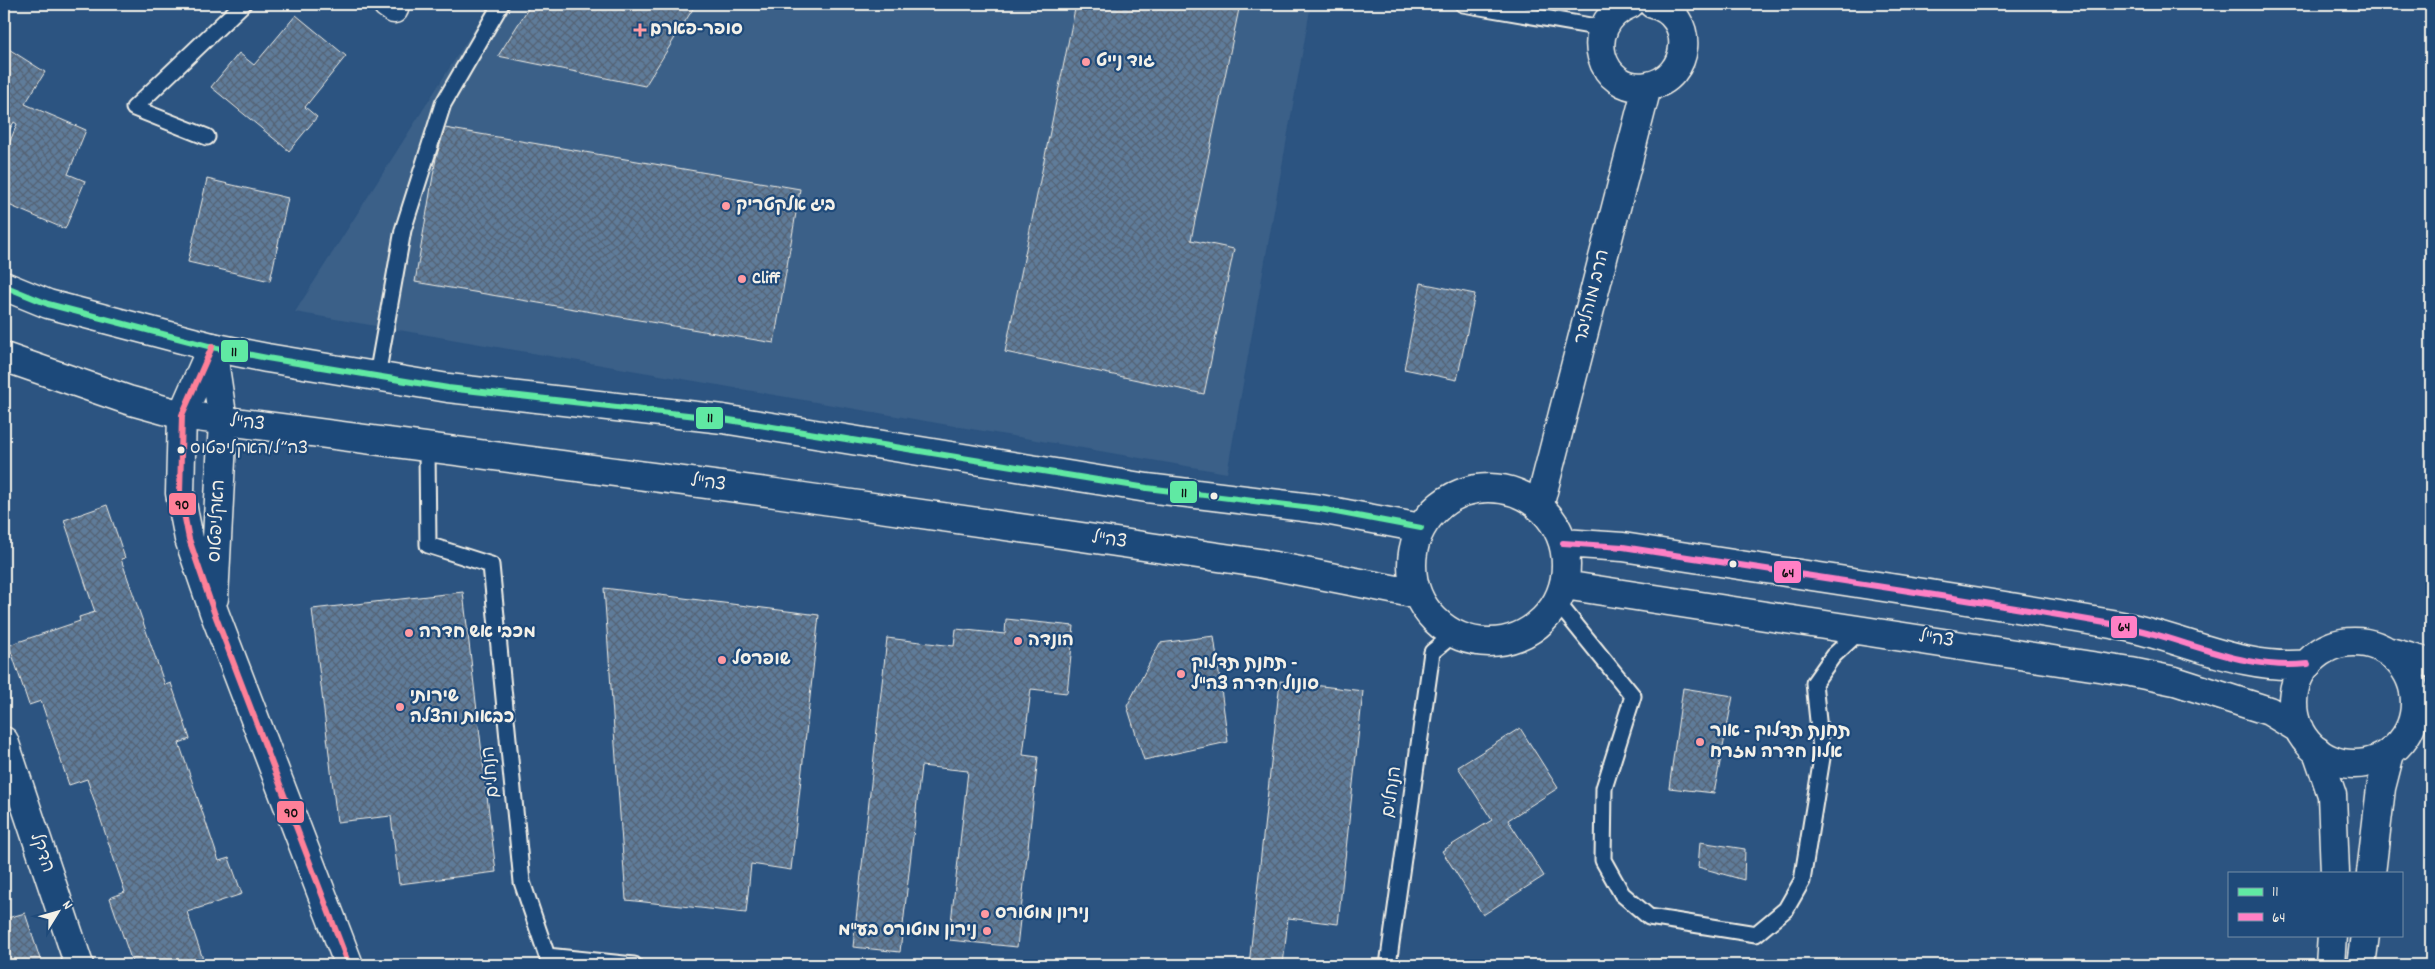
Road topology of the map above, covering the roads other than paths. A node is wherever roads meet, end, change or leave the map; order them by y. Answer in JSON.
{"nodes":[{"id":1,"x":243,"y":4,"type":"edge"},
{"id":2,"x":502,"y":4,"type":"edge"},
{"id":3,"x":1463,"y":4,"type":"edge"},
{"id":4,"x":1630,"y":4,"type":"edge"},
{"id":5,"x":1657,"y":4,"type":"edge"},
{"id":6,"x":1602,"y":28,"type":"junction"},
{"id":7,"x":1647,"y":87,"type":"junction"},
{"id":8,"x":207,"y":137,"type":"dead end"},
{"id":9,"x":4,"y":286,"type":"edge"},
{"id":10,"x":212,"y":347,"type":"junction"},
{"id":11,"x":4,"y":356,"type":"edge"},
{"id":12,"x":377,"y":376,"type":"junction"},
{"id":13,"x":182,"y":415,"type":"junction"},
{"id":14,"x":223,"y":421,"type":"junction"},
{"id":15,"x":427,"y":449,"type":"junction"},
{"id":16,"x":1539,"y":507,"type":"junction"},
{"id":17,"x":1421,"y":528,"type":"junction"},
{"id":18,"x":1563,"y":543,"type":"junction"},
{"id":19,"x":1560,"y":593,"type":"junction"},
{"id":20,"x":1418,"y":594,"type":"junction"},
{"id":21,"x":214,"y":612,"type":"junction"},
{"id":22,"x":1861,"y":630,"type":"junction"},
{"id":23,"x":1454,"y":634,"type":"junction"},
{"id":24,"x":2386,"y":651,"type":"junction"},
{"id":25,"x":2431,"y":663,"type":"edge"},
{"id":26,"x":2308,"y":664,"type":"junction"},
{"id":27,"x":2299,"y":729,"type":"junction"},
{"id":28,"x":2410,"y":739,"type":"edge"},
{"id":29,"x":4,"y":741,"type":"edge"},
{"id":30,"x":2317,"y":751,"type":"junction"},
{"id":31,"x":2335,"y":872,"type":"edge"},
{"id":32,"x":2371,"y":872,"type":"edge"},
{"id":33,"x":2332,"y":936,"type":"edge"},
{"id":34,"x":2365,"y":936,"type":"edge"},
{"id":35,"x":79,"y":965,"type":"edge"},
{"id":36,"x":349,"y":965,"type":"edge"},
{"id":37,"x":634,"y":965,"type":"edge"},
{"id":38,"x":1388,"y":965,"type":"edge"},
{"id":39,"x":2330,"y":965,"type":"edge"},
{"id":40,"x":2361,"y":965,"type":"edge"}],
"edges":[{"from":1,"to":8,"type":"lane"},
{"from":2,"to":12,"type":"lane"},
{"from":3,"to":6,"type":"lane"},
{"from":4,"to":6,"type":"main road"},
{"from":5,"to":7,"type":"main road"},
{"from":6,"to":7,"type":"main road"},
{"from":7,"to":16,"type":"main road","name":"הרב מוהליבר"},
{"from":9,"to":10,"type":"main road"},
{"from":10,"to":12,"type":"main road"},
{"from":10,"to":13,"type":"main road","name":"האקליפטוס"},
{"from":10,"to":14,"type":"main road","name":"האקליפטוס"},
{"from":11,"to":13,"type":"main road","name":"צה\"ל"},
{"from":12,"to":17,"type":"main road"},
{"from":13,"to":14,"type":"main road","name":"צה\"ל"},
{"from":13,"to":21,"type":"main road","name":"האקליפטוס"},
{"from":14,"to":15,"type":"main road","name":"צה\"ל"},
{"from":14,"to":21,"type":"main road","name":"האקליפטוס"},
{"from":15,"to":20,"type":"main road","name":"צה\"ל"},
{"from":15,"to":37,"type":"lane","name":"הנחלים"},
{"from":16,"to":17,"type":"main road"},
{"from":16,"to":18,"type":"main road"},
{"from":17,"to":20,"type":"main road"},
{"from":18,"to":19,"type":"main road"},
{"from":18,"to":26,"type":"main road"},
{"from":19,"to":22,"type":"main road","name":"צה\"ל"},
{"from":19,"to":22,"type":"lane"},
{"from":19,"to":23,"type":"main road"},
{"from":20,"to":23,"type":"main road"},
{"from":21,"to":36,"type":"main road","name":"האקליפטוס"},
{"from":22,"to":27,"type":"main road","name":"צה\"ל"},
{"from":23,"to":38,"type":"lane","name":"הנחלים"},
{"from":24,"to":25,"type":"main road"},
{"from":24,"to":26,"type":"main road"},
{"from":24,"to":28,"type":"main road"},
{"from":26,"to":27,"type":"main road"},
{"from":27,"to":30,"type":"main road"},
{"from":28,"to":30,"type":"main road"},
{"from":28,"to":32,"type":"main road"},
{"from":29,"to":35,"type":"main road","name":"הדקל"},
{"from":30,"to":31,"type":"main road"},
{"from":33,"to":39,"type":"main road"},
{"from":34,"to":40,"type":"main road"}]}
